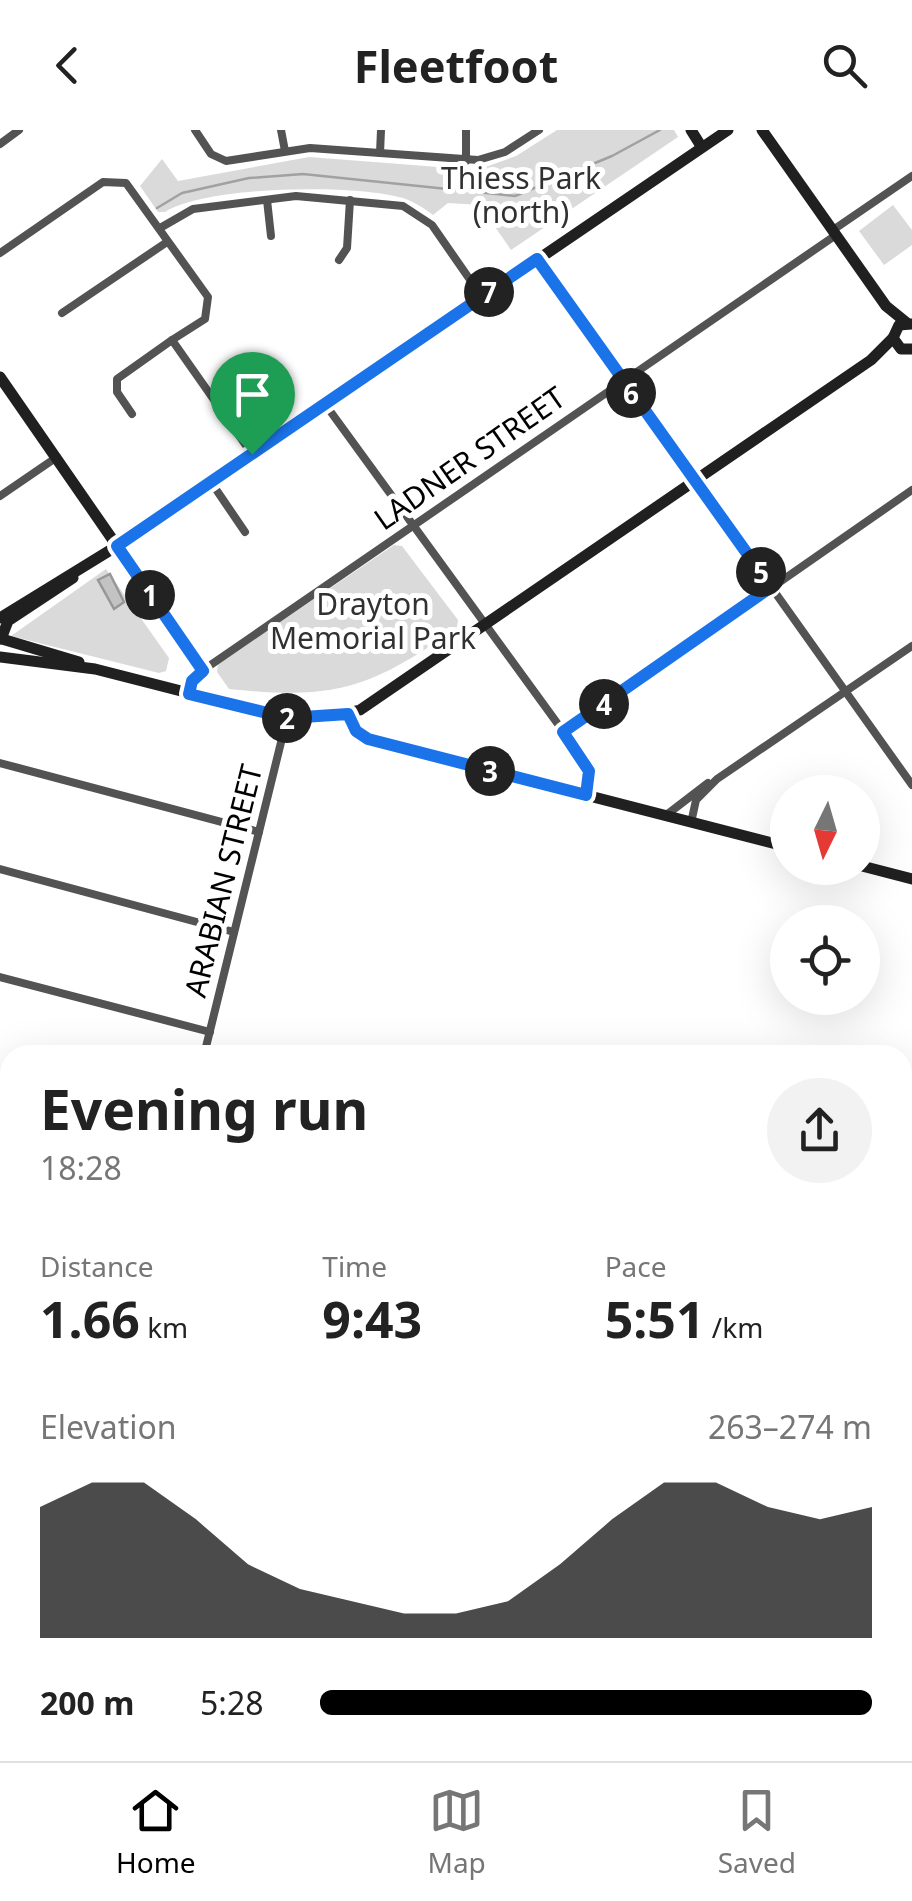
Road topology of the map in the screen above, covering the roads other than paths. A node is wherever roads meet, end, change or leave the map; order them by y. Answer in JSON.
{"nodes":[{"id":1,"x":20,"y":130,"type":"edge"},
{"id":2,"x":195,"y":130,"type":"edge"},
{"id":3,"x":281,"y":130,"type":"edge"},
{"id":4,"x":381,"y":130,"type":"edge"},
{"id":5,"x":466,"y":130,"type":"edge"},
{"id":6,"x":539,"y":130,"type":"edge"},
{"id":7,"x":691,"y":130,"type":"edge"},
{"id":8,"x":728,"y":130,"type":"edge"},
{"id":9,"x":762,"y":130,"type":"edge"},
{"id":10,"x":0,"y":144,"type":"edge"},
{"id":11,"x":702,"y":146,"type":"junction"},
{"id":12,"x":285,"y":150,"type":"junction"},
{"id":13,"x":380,"y":153,"type":"junction"},
{"id":14,"x":466,"y":161,"type":"junction"},
{"id":15,"x":912,"y":176,"type":"edge"},
{"id":16,"x":267,"y":200,"type":"junction"},
{"id":17,"x":350,"y":200,"type":"junction"},
{"id":18,"x":160,"y":228,"type":"junction"},
{"id":19,"x":834,"y":232,"type":"junction"},
{"id":20,"x":272,"y":236,"type":"dead end"},
{"id":21,"x":166,"y":242,"type":"junction"},
{"id":22,"x":0,"y":254,"type":"edge"},
{"id":23,"x":537,"y":259,"type":"junction"},
{"id":24,"x":339,"y":260,"type":"dead end"},
{"id":25,"x":482,"y":296,"type":"junction"},
{"id":26,"x":886,"y":306,"type":"junction"},
{"id":27,"x":62,"y":313,"type":"dead end"},
{"id":28,"x":910,"y":323,"type":"edge"},
{"id":29,"x":172,"y":340,"type":"junction"},
{"id":30,"x":903,"y":345,"type":"edge"},
{"id":31,"x":1,"y":380,"type":"edge"},
{"id":32,"x":622,"y":381,"type":"junction"},
{"id":33,"x":325,"y":404,"type":"junction"},
{"id":34,"x":132,"y":414,"type":"dead end"},
{"id":35,"x":252,"y":454,"type":"junction"},
{"id":36,"x":57,"y":457,"type":"junction"},
{"id":37,"x":696,"y":480,"type":"junction"},
{"id":38,"x":211,"y":482,"type":"junction"},
{"id":39,"x":912,"y":490,"type":"edge"},
{"id":40,"x":0,"y":496,"type":"edge"},
{"id":41,"x":411,"y":526,"type":"junction"},
{"id":42,"x":245,"y":532,"type":"dead end"},
{"id":43,"x":117,"y":546,"type":"junction"},
{"id":44,"x":80,"y":571,"type":"junction"},
{"id":45,"x":771,"y":587,"type":"junction"},
{"id":46,"x":0,"y":618,"type":"edge"},
{"id":47,"x":485,"y":627,"type":"junction"},
{"id":48,"x":1,"y":638,"type":"edge"},
{"id":49,"x":912,"y":646,"type":"edge"},
{"id":50,"x":0,"y":655,"type":"edge"},
{"id":51,"x":95,"y":669,"type":"junction"},
{"id":52,"x":203,"y":671,"type":"junction"},
{"id":53,"x":846,"y":692,"type":"junction"},
{"id":54,"x":189,"y":694,"type":"junction"},
{"id":55,"x":348,"y":714,"type":"junction"},
{"id":56,"x":288,"y":718,"type":"junction"},
{"id":57,"x":563,"y":732,"type":"junction"},
{"id":58,"x":0,"y":763,"type":"edge"},
{"id":59,"x":717,"y":779,"type":"junction"},
{"id":60,"x":912,"y":785,"type":"edge"},
{"id":61,"x":586,"y":795,"type":"junction"},
{"id":62,"x":665,"y":816,"type":"junction"},
{"id":63,"x":691,"y":822,"type":"junction"},
{"id":64,"x":259,"y":832,"type":"junction"},
{"id":65,"x":770,"y":842,"type":"edge"},
{"id":66,"x":0,"y":869,"type":"edge"},
{"id":67,"x":880,"y":871,"type":"edge"},
{"id":68,"x":912,"y":879,"type":"edge"},
{"id":69,"x":234,"y":932,"type":"junction"},
{"id":70,"x":0,"y":977,"type":"edge"},
{"id":71,"x":210,"y":1032,"type":"junction"},
{"id":72,"x":207,"y":1045,"type":"edge"}],
"edges":[{"from":1,"to":10,"type":"street"},
{"from":2,"to":12,"type":"street"},
{"from":3,"to":12,"type":"street"},
{"from":4,"to":13,"type":"street"},
{"from":5,"to":14,"type":"street"},
{"from":6,"to":14,"type":"street"},
{"from":7,"to":11,"type":"main road"},
{"from":8,"to":11,"type":"main road"},
{"from":9,"to":19,"type":"main road"},
{"from":11,"to":23,"type":"main road"},
{"from":12,"to":13,"type":"street"},
{"from":13,"to":14,"type":"street"},
{"from":15,"to":19,"type":"street","name":"LADNER STREET"},
{"from":16,"to":17,"type":"street"},
{"from":16,"to":18,"type":"street"},
{"from":16,"to":20,"type":"street"},
{"from":17,"to":24,"type":"street"},
{"from":17,"to":25,"type":"street"},
{"from":18,"to":21,"type":"street"},
{"from":18,"to":22,"type":"street"},
{"from":19,"to":26,"type":"main road"},
{"from":19,"to":32,"type":"street","name":"LADNER STREET"},
{"from":21,"to":27,"type":"street"},
{"from":21,"to":29,"type":"street"},
{"from":23,"to":25,"type":"main road"},
{"from":23,"to":32,"type":"street"},
{"from":25,"to":33,"type":"main road"},
{"from":26,"to":28,"type":"main road"},
{"from":26,"to":30,"type":"main road"},
{"from":28,"to":30,"type":"main road"},
{"from":29,"to":34,"type":"street"},
{"from":29,"to":35,"type":"street"},
{"from":30,"to":37,"type":"main road"},
{"from":31,"to":36,"type":"main road"},
{"from":32,"to":37,"type":"street"},
{"from":32,"to":41,"type":"street","name":"LADNER STREET"},
{"from":33,"to":35,"type":"main road"},
{"from":33,"to":41,"type":"street"},
{"from":35,"to":38,"type":"main road"},
{"from":36,"to":40,"type":"street"},
{"from":36,"to":43,"type":"main road"},
{"from":37,"to":45,"type":"street"},
{"from":37,"to":47,"type":"main road"},
{"from":38,"to":42,"type":"street"},
{"from":38,"to":43,"type":"main road"},
{"from":39,"to":45,"type":"street"},
{"from":41,"to":47,"type":"street"},
{"from":41,"to":52,"type":"street","name":"LADNER STREET"},
{"from":43,"to":44,"type":"main road"},
{"from":43,"to":52,"type":"street"},
{"from":44,"to":46,"type":"main road"},
{"from":44,"to":48,"type":"main road"},
{"from":45,"to":53,"type":"street"},
{"from":45,"to":57,"type":"street"},
{"from":47,"to":55,"type":"main road"},
{"from":47,"to":57,"type":"street"},
{"from":48,"to":50,"type":"main road"},
{"from":48,"to":51,"type":"main road"},
{"from":49,"to":53,"type":"street"},
{"from":50,"to":51,"type":"main road"},
{"from":51,"to":54,"type":"main road"},
{"from":52,"to":54,"type":"street","name":"LADNER STREET"},
{"from":53,"to":59,"type":"street"},
{"from":53,"to":60,"type":"street"},
{"from":54,"to":56,"type":"main road"},
{"from":55,"to":56,"type":"main road"},
{"from":55,"to":61,"type":"main road"},
{"from":56,"to":64,"type":"street","name":"ARABIAN STREET"},
{"from":57,"to":61,"type":"street"},
{"from":58,"to":64,"type":"street"},
{"from":59,"to":62,"type":"street"},
{"from":59,"to":63,"type":"street"},
{"from":61,"to":62,"type":"main road"},
{"from":62,"to":63,"type":"main road"},
{"from":63,"to":65,"type":"main road"},
{"from":64,"to":69,"type":"street","name":"ARABIAN STREET"},
{"from":66,"to":69,"type":"street"},
{"from":67,"to":68,"type":"main road"},
{"from":69,"to":71,"type":"street","name":"ARABIAN STREET"},
{"from":70,"to":71,"type":"street"},
{"from":71,"to":72,"type":"street","name":"ARABIAN STREET"}]}
